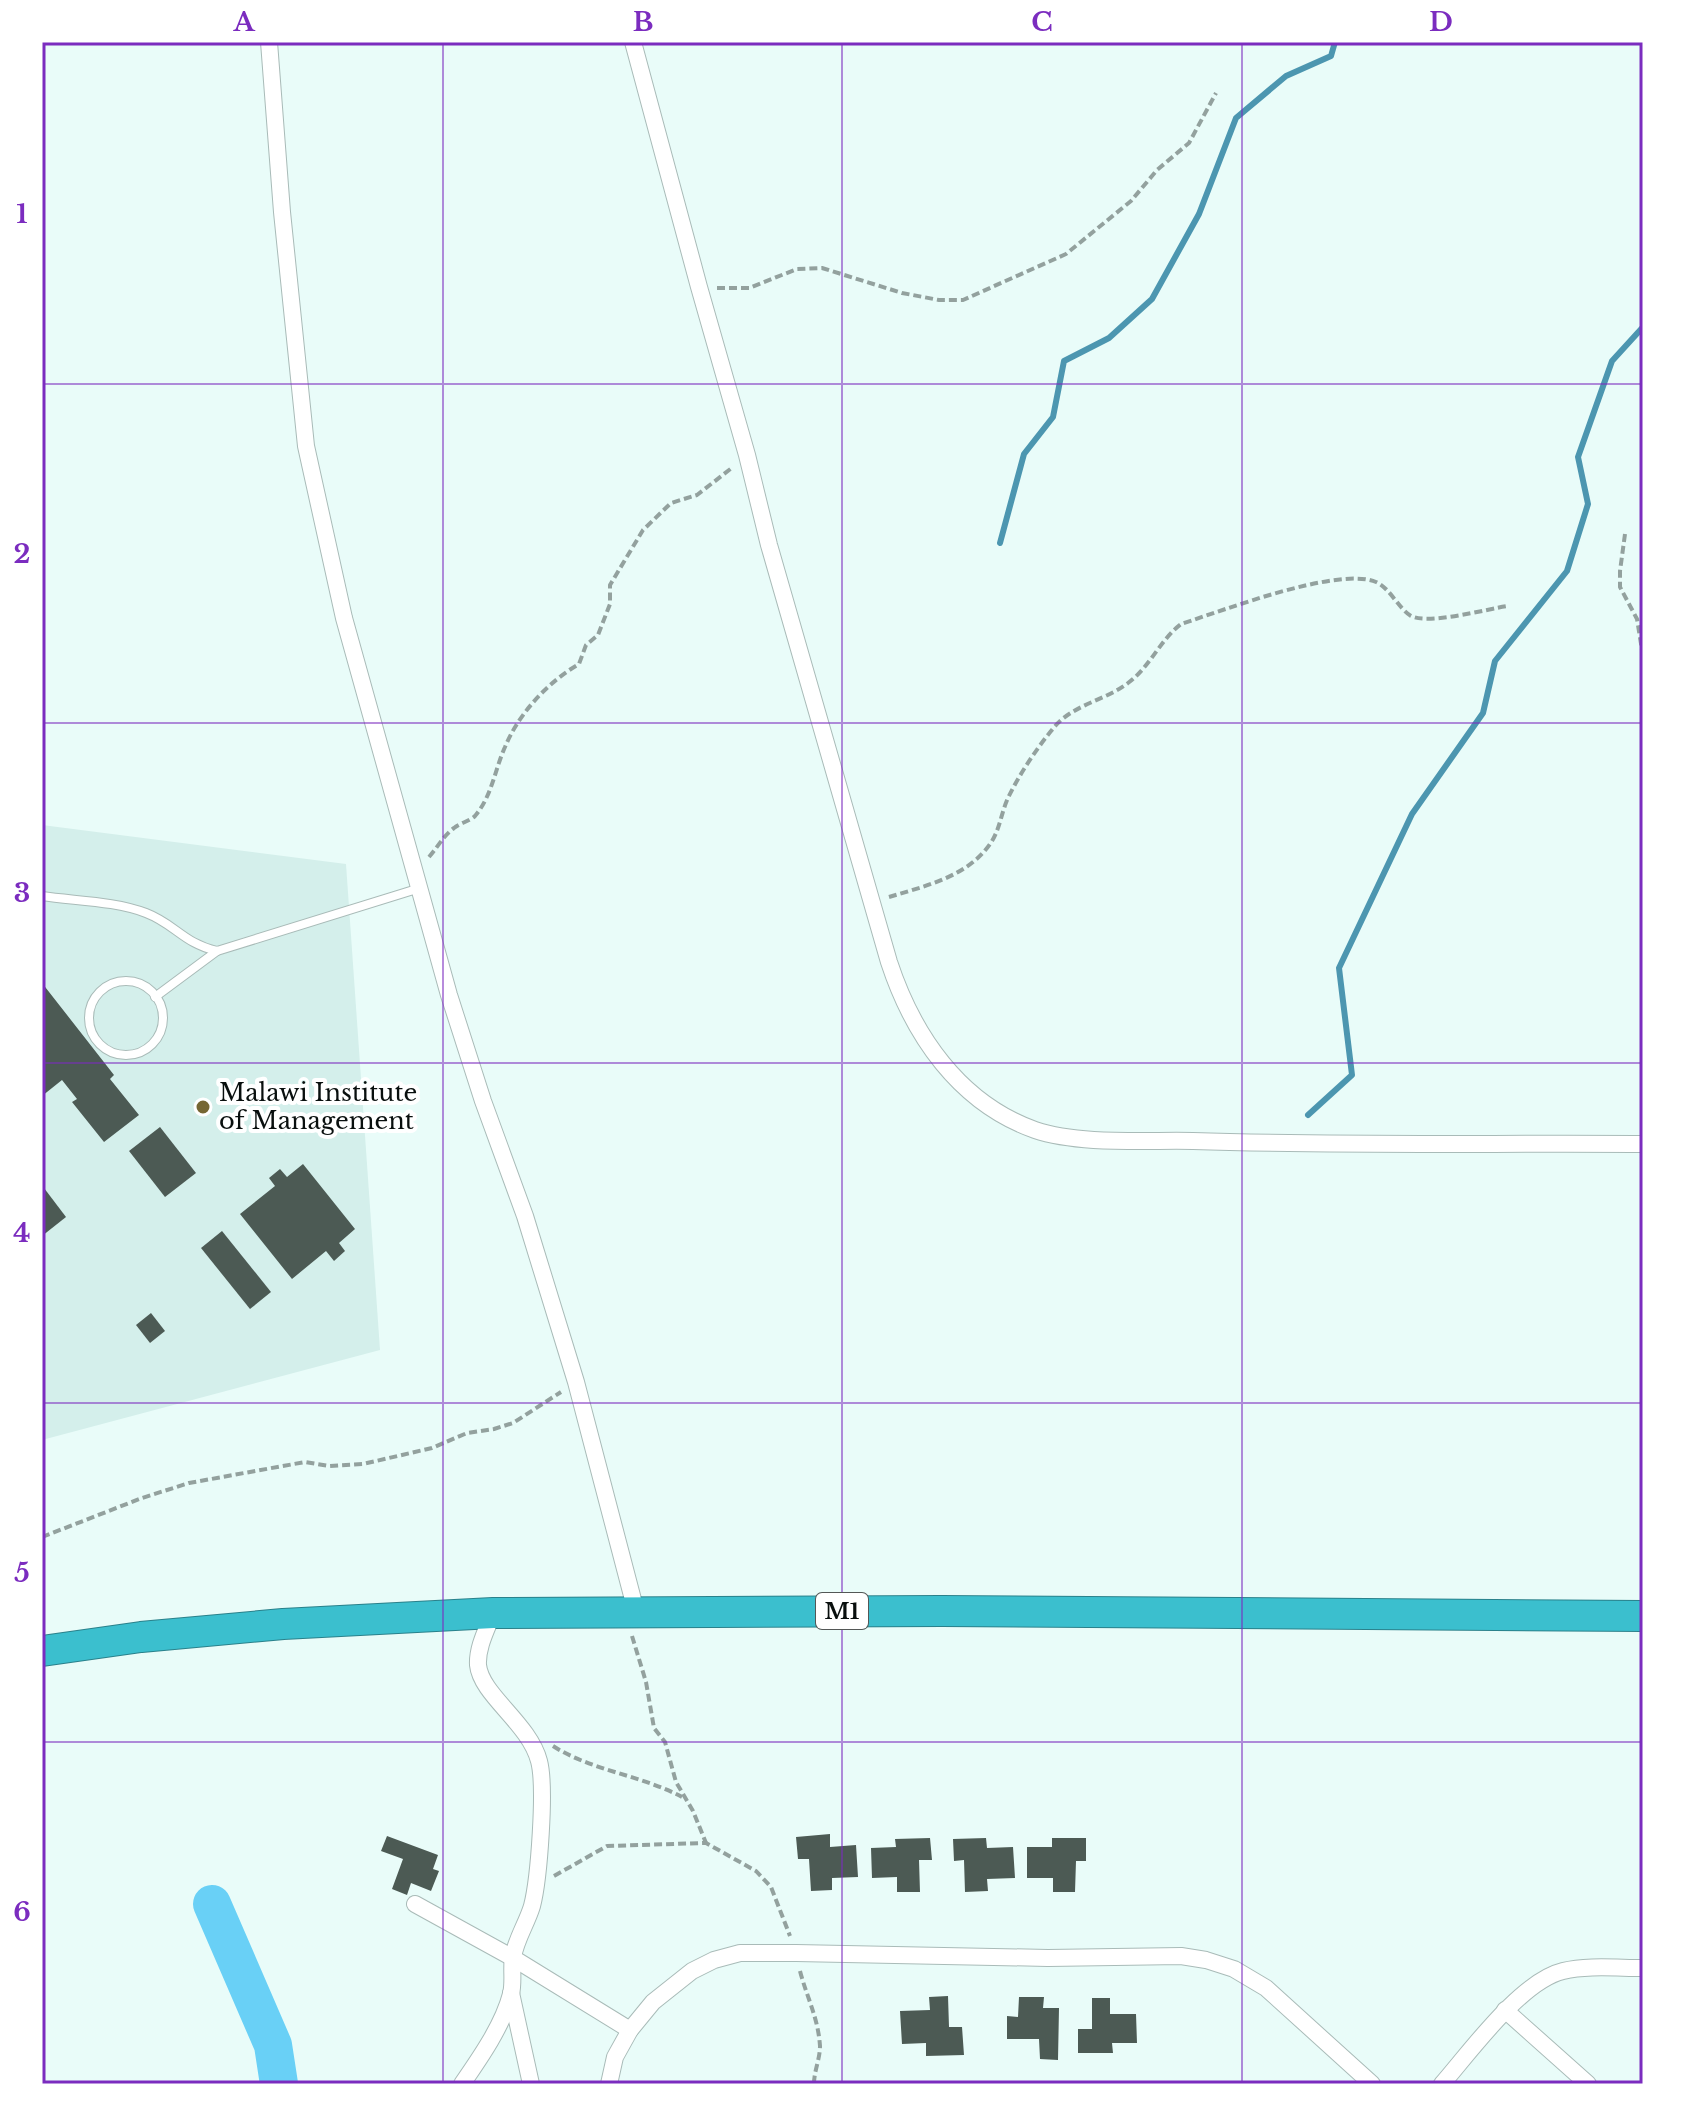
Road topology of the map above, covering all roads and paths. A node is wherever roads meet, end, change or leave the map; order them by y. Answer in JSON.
{"nodes":[{"id":1,"x":269,"y":42,"type":"edge"},
{"id":2,"x":633,"y":42,"type":"edge"},
{"id":3,"x":1216,"y":93,"type":"dead end"},
{"id":4,"x":699,"y":287,"type":"junction"},
{"id":5,"x":747,"y":455,"type":"junction"},
{"id":6,"x":1625,"y":534,"type":"dead end"},
{"id":7,"x":1508,"y":606,"type":"dead end"},
{"id":8,"x":1643,"y":656,"type":"edge"},
{"id":9,"x":414,"y":864,"type":"junction"},
{"id":10,"x":420,"y":888,"type":"junction"},
{"id":11,"x":42,"y":896,"type":"edge"},
{"id":12,"x":871,"y":902,"type":"junction"},
{"id":13,"x":217,"y":951,"type":"junction"},
{"id":14,"x":155,"y":997,"type":"junction"},
{"id":15,"x":1643,"y":1144,"type":"edge"},
{"id":16,"x":576,"y":1382,"type":"junction"},
{"id":17,"x":42,"y":1537,"type":"edge"},
{"id":18,"x":629,"y":1611,"type":"junction"},
{"id":19,"x":493,"y":1613,"type":"junction"},
{"id":20,"x":1643,"y":1616,"type":"edge"},
{"id":21,"x":42,"y":1651,"type":"edge"},
{"id":22,"x":523,"y":1728,"type":"junction"},
{"id":23,"x":684,"y":1798,"type":"junction"},
{"id":24,"x":706,"y":1843,"type":"junction"},
{"id":25,"x":533,"y":1898,"type":"junction"},
{"id":26,"x":415,"y":1904,"type":"dead end"},
{"id":27,"x":796,"y":1953,"type":"junction"},
{"id":28,"x":513,"y":1958,"type":"junction"},
{"id":29,"x":1643,"y":1968,"type":"edge"},
{"id":30,"x":511,"y":1993,"type":"junction"},
{"id":31,"x":1505,"y":2010,"type":"junction"},
{"id":32,"x":630,"y":2030,"type":"junction"},
{"id":33,"x":462,"y":2084,"type":"edge"},
{"id":34,"x":531,"y":2084,"type":"edge"},
{"id":35,"x":609,"y":2084,"type":"edge"},
{"id":36,"x":814,"y":2084,"type":"edge"},
{"id":37,"x":1372,"y":2084,"type":"edge"},
{"id":38,"x":1442,"y":2084,"type":"edge"},
{"id":39,"x":1588,"y":2084,"type":"edge"}],
"edges":[{"from":1,"to":9,"type":"street"},
{"from":2,"to":4,"type":"street"},
{"from":3,"to":4,"type":"path"},
{"from":4,"to":5,"type":"street"},
{"from":5,"to":9,"type":"path"},
{"from":5,"to":12,"type":"street"},
{"from":6,"to":8,"type":"path"},
{"from":7,"to":12,"type":"path"},
{"from":9,"to":10,"type":"street"},
{"from":10,"to":13,"type":"lane"},
{"from":10,"to":16,"type":"street"},
{"from":11,"to":13,"type":"lane"},
{"from":12,"to":15,"type":"street"},
{"from":13,"to":14,"type":"lane"},
{"from":14,"to":14,"type":"lane"},
{"from":16,"to":17,"type":"path"},
{"from":16,"to":18,"type":"street"},
{"from":18,"to":19,"type":"highway","number":"M1"},
{"from":18,"to":20,"type":"highway","number":"M1"},
{"from":18,"to":23,"type":"path"},
{"from":19,"to":21,"type":"highway","number":"M1"},
{"from":19,"to":22,"type":"street"},
{"from":22,"to":23,"type":"path"},
{"from":22,"to":25,"type":"street"},
{"from":23,"to":24,"type":"path"},
{"from":24,"to":25,"type":"path"},
{"from":24,"to":27,"type":"path"},
{"from":25,"to":28,"type":"street"},
{"from":26,"to":28,"type":"street"},
{"from":27,"to":32,"type":"street"},
{"from":27,"to":36,"type":"path"},
{"from":27,"to":37,"type":"street"},
{"from":28,"to":30,"type":"street"},
{"from":28,"to":32,"type":"street"},
{"from":29,"to":31,"type":"street"},
{"from":30,"to":33,"type":"street"},
{"from":30,"to":34,"type":"street"},
{"from":31,"to":38,"type":"street"},
{"from":31,"to":39,"type":"street"},
{"from":32,"to":35,"type":"street"}]}
